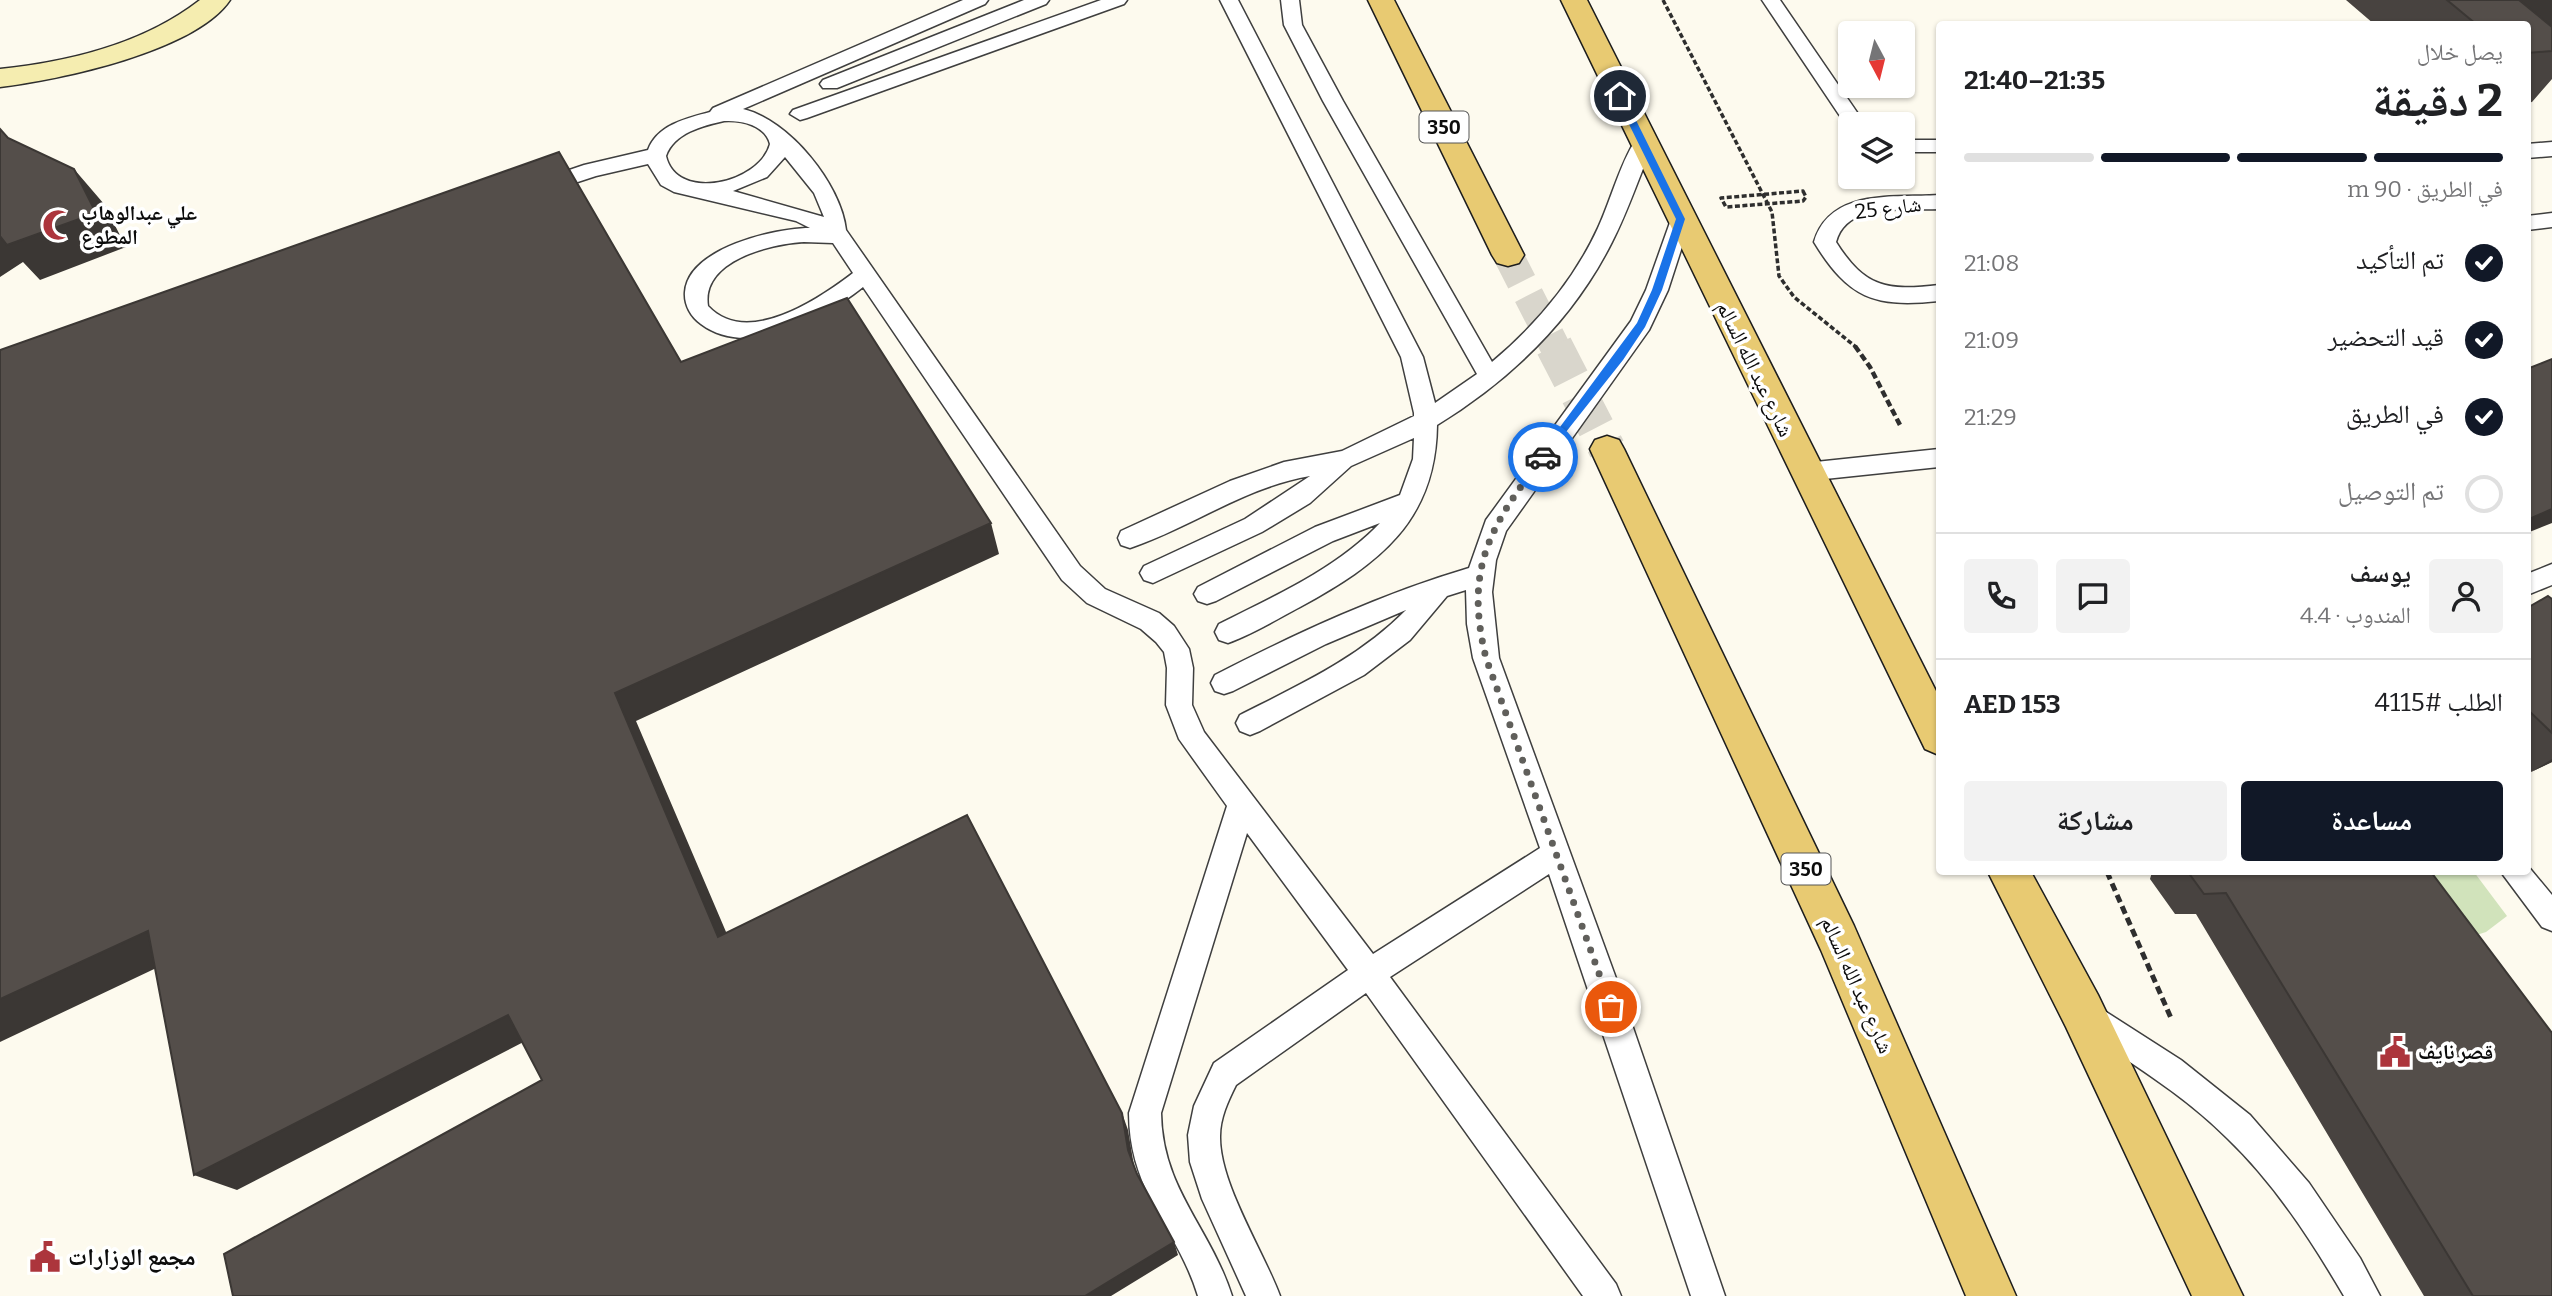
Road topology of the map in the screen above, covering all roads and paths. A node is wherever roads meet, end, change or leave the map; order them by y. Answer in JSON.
{"nodes":[{"id":1,"x":217,"y":0,"type":"edge"},
{"id":2,"x":979,"y":0,"type":"edge"},
{"id":3,"x":1040,"y":0,"type":"edge"},
{"id":4,"x":1118,"y":0,"type":"edge"},
{"id":5,"x":1228,"y":0,"type":"edge"},
{"id":6,"x":1290,"y":0,"type":"edge"},
{"id":7,"x":1381,"y":0,"type":"edge"},
{"id":8,"x":1574,"y":0,"type":"edge"},
{"id":9,"x":1771,"y":0,"type":"edge"},
{"id":10,"x":0,"y":78,"type":"edge"},
{"id":11,"x":793,"y":107,"type":"joint"},
{"id":12,"x":1847,"y":112,"type":"edge"},
{"id":13,"x":714,"y":115,"type":"junction"},
{"id":14,"x":777,"y":134,"type":"junction"},
{"id":15,"x":1643,"y":144,"type":"junction"},
{"id":16,"x":1915,"y":146,"type":"edge"},
{"id":17,"x":1936,"y":146,"type":"edge"},
{"id":18,"x":2552,"y":149,"type":"edge"},
{"id":19,"x":2531,"y":151,"type":"edge"},
{"id":20,"x":657,"y":155,"type":"junction"},
{"id":21,"x":702,"y":190,"type":"junction"},
{"id":22,"x":516,"y":196,"type":"edge"},
{"id":23,"x":1936,"y":202,"type":"edge"},
{"id":24,"x":1768,"y":204,"type":"joint"},
{"id":25,"x":1680,"y":219,"type":"junction"},
{"id":26,"x":2552,"y":220,"type":"edge"},
{"id":27,"x":2531,"y":223,"type":"edge"},
{"id":28,"x":838,"y":234,"type":"junction"},
{"id":29,"x":1508,"y":255,"type":"tunnel mouth"},
{"id":30,"x":866,"y":274,"type":"junction"},
{"id":31,"x":1936,"y":293,"type":"edge"},
{"id":32,"x":1491,"y":376,"type":"junction"},
{"id":33,"x":1429,"y":419,"type":"junction"},
{"id":34,"x":1608,"y":449,"type":"tunnel mouth"},
{"id":35,"x":1936,"y":458,"type":"edge"},
{"id":36,"x":1343,"y":460,"type":"junction"},
{"id":37,"x":1806,"y":471,"type":"junction"},
{"id":38,"x":1409,"y":502,"type":"junction"},
{"id":39,"x":1130,"y":538,"type":"dead end"},
{"id":40,"x":1153,"y":573,"type":"dead end"},
{"id":41,"x":2552,"y":574,"type":"edge"},
{"id":42,"x":1479,"y":576,"type":"junction"},
{"id":43,"x":2531,"y":583,"type":"edge"},
{"id":44,"x":1438,"y":587,"type":"junction"},
{"id":45,"x":1207,"y":594,"type":"dead end"},
{"id":46,"x":1228,"y":632,"type":"dead end"},
{"id":47,"x":1224,"y":683,"type":"dead end"},
{"id":48,"x":1250,"y":723,"type":"dead end"},
{"id":49,"x":1936,"y":731,"type":"edge"},
{"id":50,"x":1241,"y":803,"type":"junction"},
{"id":51,"x":1556,"y":854,"type":"junction"},
{"id":52,"x":2011,"y":875,"type":"edge"},
{"id":53,"x":2518,"y":875,"type":"edge"},
{"id":54,"x":2550,"y":909,"type":"edge"},
{"id":55,"x":1369,"y":973,"type":"junction"},
{"id":56,"x":2082,"y":1011,"type":"junction"},
{"id":57,"x":1214,"y":1296,"type":"edge"},
{"id":58,"x":1263,"y":1296,"type":"edge"},
{"id":59,"x":1604,"y":1296,"type":"edge"},
{"id":60,"x":1708,"y":1296,"type":"edge"},
{"id":61,"x":1991,"y":1296,"type":"edge"},
{"id":62,"x":2218,"y":1296,"type":"edge"},
{"id":63,"x":2363,"y":1296,"type":"edge"}],
"edges":[{"from":1,"to":10,"type":"street"},
{"from":2,"to":13,"type":"lane"},
{"from":3,"to":11,"type":"lane"},
{"from":4,"to":11,"type":"lane"},
{"from":5,"to":33,"type":"lane"},
{"from":6,"to":32,"type":"lane"},
{"from":7,"to":29,"type":"main road","number":"350"},
{"from":8,"to":15,"type":"main road","name":"شارع عبد الله السالم"},
{"from":9,"to":12,"type":"lane"},
{"from":13,"to":14,"type":"lane"},
{"from":13,"to":20,"type":"lane"},
{"from":14,"to":21,"type":"lane"},
{"from":14,"to":28,"type":"lane"},
{"from":15,"to":25,"type":"main road","name":"شارع عبد الله السالم"},
{"from":15,"to":32,"type":"lane"},
{"from":16,"to":17,"type":"lane"},
{"from":18,"to":19,"type":"lane"},
{"from":20,"to":21,"type":"lane"},
{"from":20,"to":22,"type":"lane"},
{"from":21,"to":28,"type":"lane"},
{"from":23,"to":31,"type":"lane","name":"شارع 25"},
{"from":24,"to":24,"type":"path"},
{"from":25,"to":37,"type":"main road","name":"شارع عبد الله السالم"},
{"from":25,"to":42,"type":"lane"},
{"from":26,"to":27,"type":"lane"},
{"from":28,"to":30,"type":"lane"},
{"from":28,"to":30,"type":"lane"},
{"from":30,"to":50,"type":"lane"},
{"from":32,"to":33,"type":"lane"},
{"from":33,"to":36,"type":"lane"},
{"from":33,"to":38,"type":"lane"},
{"from":34,"to":61,"type":"main road","name":"شارع عبد الله السالم","number":"350"},
{"from":35,"to":37,"type":"lane"},
{"from":36,"to":39,"type":"lane"},
{"from":36,"to":40,"type":"lane"},
{"from":37,"to":49,"type":"main road","name":"شارع عبد الله السالم"},
{"from":38,"to":45,"type":"lane"},
{"from":38,"to":46,"type":"lane"},
{"from":41,"to":43,"type":"lane"},
{"from":42,"to":44,"type":"lane"},
{"from":42,"to":51,"type":"lane"},
{"from":44,"to":47,"type":"lane"},
{"from":44,"to":48,"type":"lane"},
{"from":50,"to":55,"type":"lane"},
{"from":50,"to":57,"type":"lane"},
{"from":51,"to":55,"type":"lane"},
{"from":51,"to":60,"type":"lane"},
{"from":52,"to":56,"type":"main road"},
{"from":53,"to":54,"type":"lane"},
{"from":55,"to":58,"type":"lane"},
{"from":55,"to":59,"type":"lane"},
{"from":56,"to":62,"type":"main road"},
{"from":56,"to":63,"type":"lane"}]}
